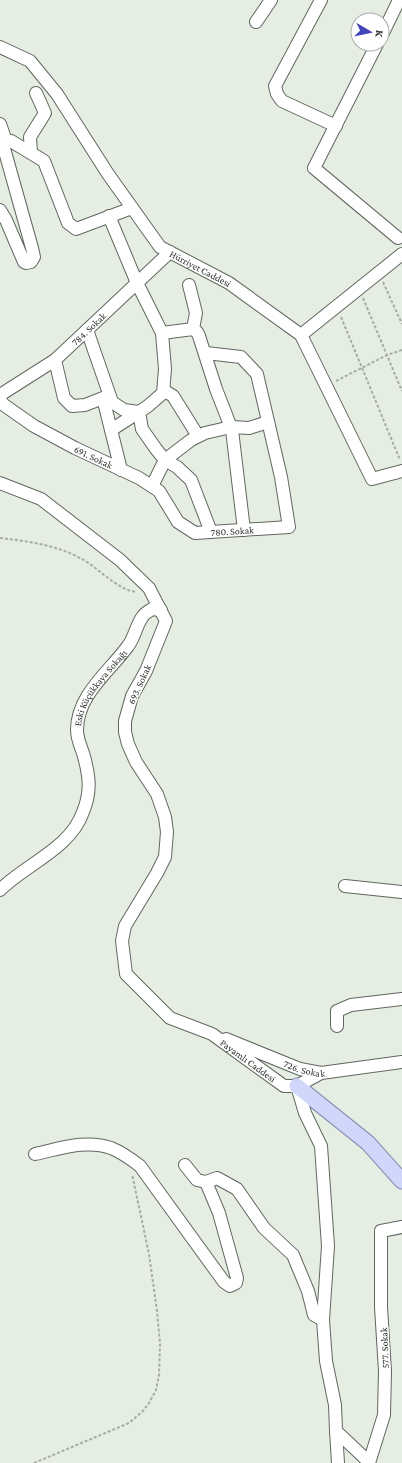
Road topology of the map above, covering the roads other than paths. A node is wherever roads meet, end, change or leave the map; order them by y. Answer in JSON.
{"nodes":[{"id":1,"x":271,"y":0,"type":"edge"},
{"id":2,"x":321,"y":0,"type":"edge"},
{"id":3,"x":399,"y":0,"type":"edge"},
{"id":4,"x":390,"y":19,"type":"edge"},
{"id":5,"x":256,"y":22,"type":"dead end"},
{"id":6,"x":0,"y":47,"type":"edge"},
{"id":7,"x":373,"y":52,"type":"edge"},
{"id":8,"x":36,"y":93,"type":"dead end"},
{"id":9,"x":0,"y":124,"type":"edge"},
{"id":10,"x":336,"y":126,"type":"junction"},
{"id":11,"x":6,"y":141,"type":"junction"},
{"id":12,"x":31,"y":153,"type":"junction"},
{"id":13,"x":132,"y":208,"type":"junction"},
{"id":14,"x":0,"y":210,"type":"edge"},
{"id":15,"x":109,"y":216,"type":"junction"},
{"id":16,"x":398,"y":238,"type":"dead end"},
{"id":17,"x":170,"y":252,"type":"junction"},
{"id":18,"x":402,"y":254,"type":"edge"},
{"id":19,"x":138,"y":283,"type":"junction"},
{"id":20,"x":189,"y":285,"type":"dead end"},
{"id":21,"x":193,"y":329,"type":"junction"},
{"id":22,"x":87,"y":330,"type":"junction"},
{"id":23,"x":162,"y":333,"type":"junction"},
{"id":24,"x":300,"y":335,"type":"junction"},
{"id":25,"x":206,"y":353,"type":"junction"},
{"id":26,"x":55,"y":360,"type":"junction"},
{"id":27,"x":163,"y":393,"type":"junction"},
{"id":28,"x":0,"y":395,"type":"edge"},
{"id":29,"x":0,"y":400,"type":"edge"},
{"id":30,"x":108,"y":400,"type":"junction"},
{"id":31,"x":139,"y":412,"type":"junction"},
{"id":32,"x":268,"y":422,"type":"junction"},
{"id":33,"x":231,"y":427,"type":"junction"},
{"id":34,"x":111,"y":430,"type":"junction"},
{"id":35,"x":198,"y":436,"type":"junction"},
{"id":36,"x":165,"y":460,"type":"junction"},
{"id":37,"x":121,"y":470,"type":"junction"},
{"id":38,"x":401,"y":471,"type":"edge"},
{"id":39,"x":0,"y":483,"type":"edge"},
{"id":40,"x":152,"y":486,"type":"junction"},
{"id":41,"x":178,"y":522,"type":"joint"},
{"id":42,"x":244,"y":530,"type":"junction"},
{"id":43,"x":211,"y":532,"type":"junction"},
{"id":44,"x":161,"y":610,"type":"junction"},
{"id":45,"x":345,"y":886,"type":"dead end"},
{"id":46,"x":0,"y":890,"type":"edge"},
{"id":47,"x":402,"y":892,"type":"edge"},
{"id":48,"x":126,"y":974,"type":"joint"},
{"id":49,"x":402,"y":999,"type":"edge"},
{"id":50,"x":337,"y":1026,"type":"dead end"},
{"id":51,"x":212,"y":1034,"type":"junction"},
{"id":52,"x":402,"y":1062,"type":"edge"},
{"id":53,"x":321,"y":1073,"type":"junction"},
{"id":54,"x":297,"y":1086,"type":"junction"},
{"id":55,"x":35,"y":1154,"type":"dead end"},
{"id":56,"x":185,"y":1166,"type":"dead end"},
{"id":57,"x":402,"y":1181,"type":"edge"},
{"id":58,"x":206,"y":1182,"type":"junction"},
{"id":59,"x":402,"y":1227,"type":"edge"},
{"id":60,"x":323,"y":1320,"type":"junction"},
{"id":61,"x":336,"y":1431,"type":"junction"},
{"id":62,"x":369,"y":1462,"type":"edge"},
{"id":63,"x":338,"y":1463,"type":"edge"}],
"edges":[{"from":1,"to":5,"type":"street"},
{"from":2,"to":10,"type":"street"},
{"from":3,"to":4,"type":"street"},
{"from":6,"to":13,"type":"street","name":"Hürriyet Caddesi"},
{"from":7,"to":10,"type":"street"},
{"from":8,"to":12,"type":"street"},
{"from":9,"to":11,"type":"street"},
{"from":10,"to":16,"type":"street"},
{"from":11,"to":12,"type":"street"},
{"from":11,"to":14,"type":"street"},
{"from":12,"to":15,"type":"street"},
{"from":13,"to":15,"type":"street"},
{"from":13,"to":17,"type":"street","name":"Hürriyet Caddesi"},
{"from":15,"to":19,"type":"street"},
{"from":17,"to":19,"type":"street","name":"784. Sokak"},
{"from":17,"to":24,"type":"street","name":"Hürriyet Caddesi"},
{"from":18,"to":24,"type":"street"},
{"from":19,"to":22,"type":"street","name":"784. Sokak"},
{"from":19,"to":23,"type":"street"},
{"from":20,"to":21,"type":"street"},
{"from":21,"to":23,"type":"street"},
{"from":21,"to":25,"type":"street"},
{"from":22,"to":26,"type":"street","name":"784. Sokak"},
{"from":22,"to":30,"type":"street"},
{"from":23,"to":27,"type":"street"},
{"from":24,"to":38,"type":"street","name":"Hürriyet Caddesi"},
{"from":25,"to":32,"type":"street"},
{"from":25,"to":33,"type":"street"},
{"from":26,"to":28,"type":"street","name":"784. Sokak"},
{"from":26,"to":30,"type":"street"},
{"from":27,"to":31,"type":"street"},
{"from":27,"to":35,"type":"street"},
{"from":29,"to":37,"type":"street","name":"691. Sokak"},
{"from":30,"to":31,"type":"street"},
{"from":30,"to":34,"type":"street"},
{"from":31,"to":34,"type":"street"},
{"from":31,"to":36,"type":"street"},
{"from":32,"to":33,"type":"street"},
{"from":32,"to":42,"type":"street","name":"780. Sokak"},
{"from":33,"to":35,"type":"street"},
{"from":33,"to":42,"type":"street"},
{"from":34,"to":37,"type":"street"},
{"from":35,"to":36,"type":"street"},
{"from":36,"to":40,"type":"street"},
{"from":36,"to":43,"type":"street"},
{"from":37,"to":40,"type":"street","name":"691. Sokak"},
{"from":39,"to":44,"type":"street","name":"693. Sokak"},
{"from":40,"to":41,"type":"street","name":"691. Sokak"},
{"from":41,"to":43,"type":"street","name":"780. Sokak"},
{"from":42,"to":43,"type":"street","name":"780. Sokak"},
{"from":44,"to":46,"type":"street","name":"Eski Küçükkaya Sokağı"},
{"from":44,"to":48,"type":"street","name":"693. Sokak"},
{"from":45,"to":47,"type":"street"},
{"from":48,"to":51,"type":"street","name":"Payamlı Caddesi"},
{"from":49,"to":50,"type":"street"},
{"from":51,"to":53,"type":"street","name":"726. Sokak"},
{"from":51,"to":54,"type":"street","name":"Payamlı Caddesi"},
{"from":52,"to":53,"type":"street","name":"726. Sokak"},
{"from":53,"to":54,"type":"street"},
{"from":54,"to":57,"type":"main road","name":"Payamlı Caddesi"},
{"from":54,"to":60,"type":"street"},
{"from":55,"to":58,"type":"street"},
{"from":56,"to":58,"type":"street"},
{"from":58,"to":60,"type":"street"},
{"from":59,"to":62,"type":"street","name":"577. Sokak"},
{"from":60,"to":61,"type":"street"},
{"from":61,"to":62,"type":"street"},
{"from":61,"to":63,"type":"street"}]}
